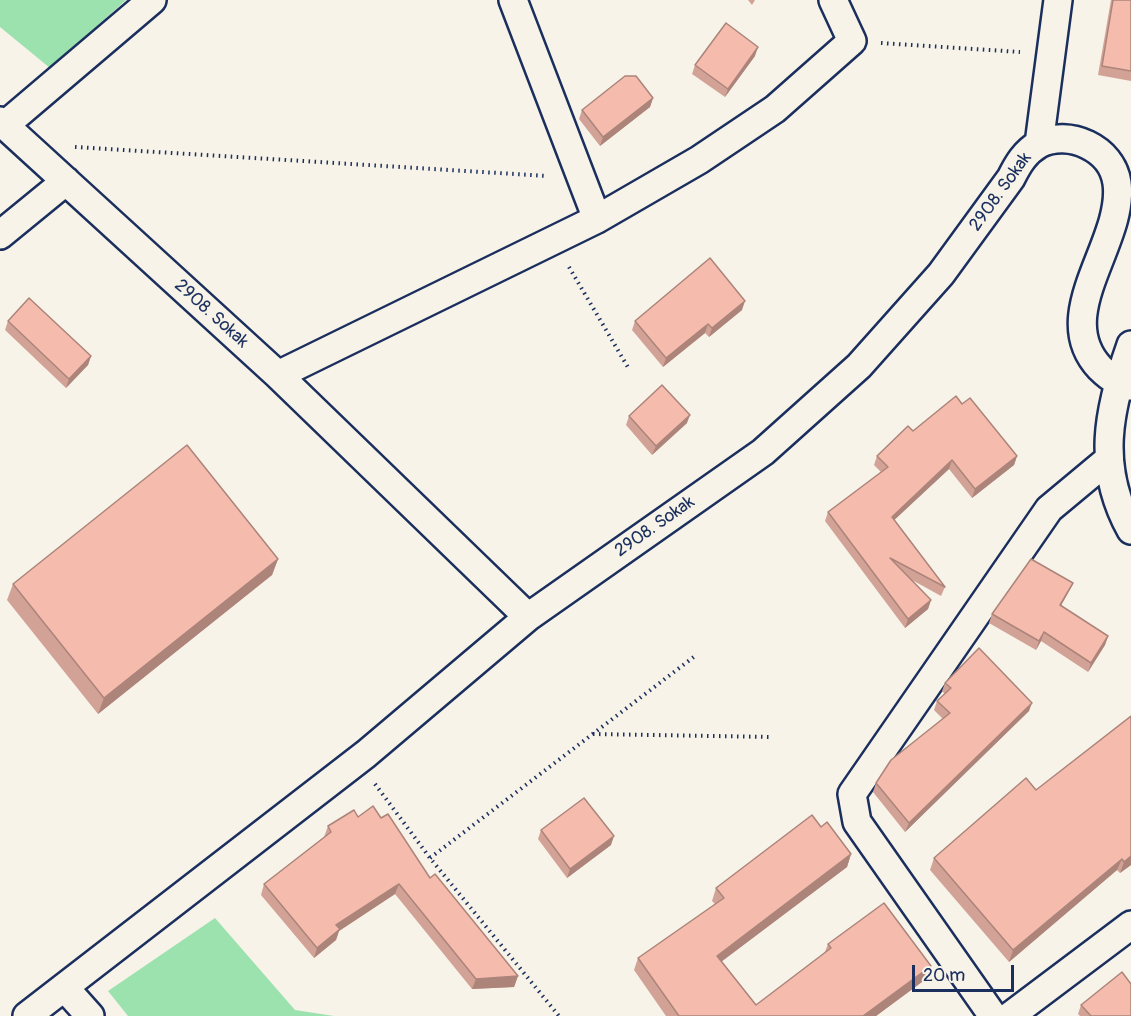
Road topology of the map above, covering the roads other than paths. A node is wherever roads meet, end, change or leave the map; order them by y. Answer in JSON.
{"nodes":[{"id":1,"x":152,"y":0,"type":"edge"},
{"id":2,"x":513,"y":0,"type":"edge"},
{"id":3,"x":833,"y":0,"type":"edge"},
{"id":4,"x":1058,"y":0,"type":"edge"},
{"id":5,"x":2,"y":123,"type":"edge"},
{"id":6,"x":1039,"y":144,"type":"junction"},
{"id":7,"x":66,"y":181,"type":"junction"},
{"id":8,"x":597,"y":219,"type":"junction"},
{"id":9,"x":0,"y":235,"type":"edge"},
{"id":10,"x":1131,"y":345,"type":"edge"},
{"id":11,"x":278,"y":375,"type":"junction"},
{"id":12,"x":1124,"y":383,"type":"edge"},
{"id":13,"x":1109,"y":459,"type":"junction"},
{"id":14,"x":1131,"y":530,"type":"edge"},
{"id":15,"x":528,"y":617,"type":"junction"},
{"id":16,"x":1131,"y":925,"type":"edge"},
{"id":17,"x":65,"y":988,"type":"junction"},
{"id":18,"x":27,"y":1016,"type":"edge"},
{"id":19,"x":90,"y":1016,"type":"edge"},
{"id":20,"x":993,"y":1016,"type":"edge"},
{"id":21,"x":1010,"y":1016,"type":"edge"}],
"edges":[{"from":1,"to":5,"type":"street"},
{"from":2,"to":8,"type":"street"},
{"from":3,"to":8,"type":"street"},
{"from":4,"to":6,"type":"street"},
{"from":5,"to":7,"type":"street","name":"2908. Sokak"},
{"from":6,"to":12,"type":"street","name":"2908. Sokak"},
{"from":6,"to":15,"type":"street","name":"2908. Sokak"},
{"from":7,"to":9,"type":"street"},
{"from":7,"to":11,"type":"street","name":"2908. Sokak"},
{"from":8,"to":11,"type":"street"},
{"from":10,"to":12,"type":"street"},
{"from":11,"to":15,"type":"street","name":"2908. Sokak"},
{"from":12,"to":13,"type":"street"},
{"from":13,"to":14,"type":"street"},
{"from":13,"to":20,"type":"street"},
{"from":15,"to":17,"type":"street"},
{"from":16,"to":21,"type":"street"},
{"from":17,"to":18,"type":"street"},
{"from":17,"to":19,"type":"street"}]}
